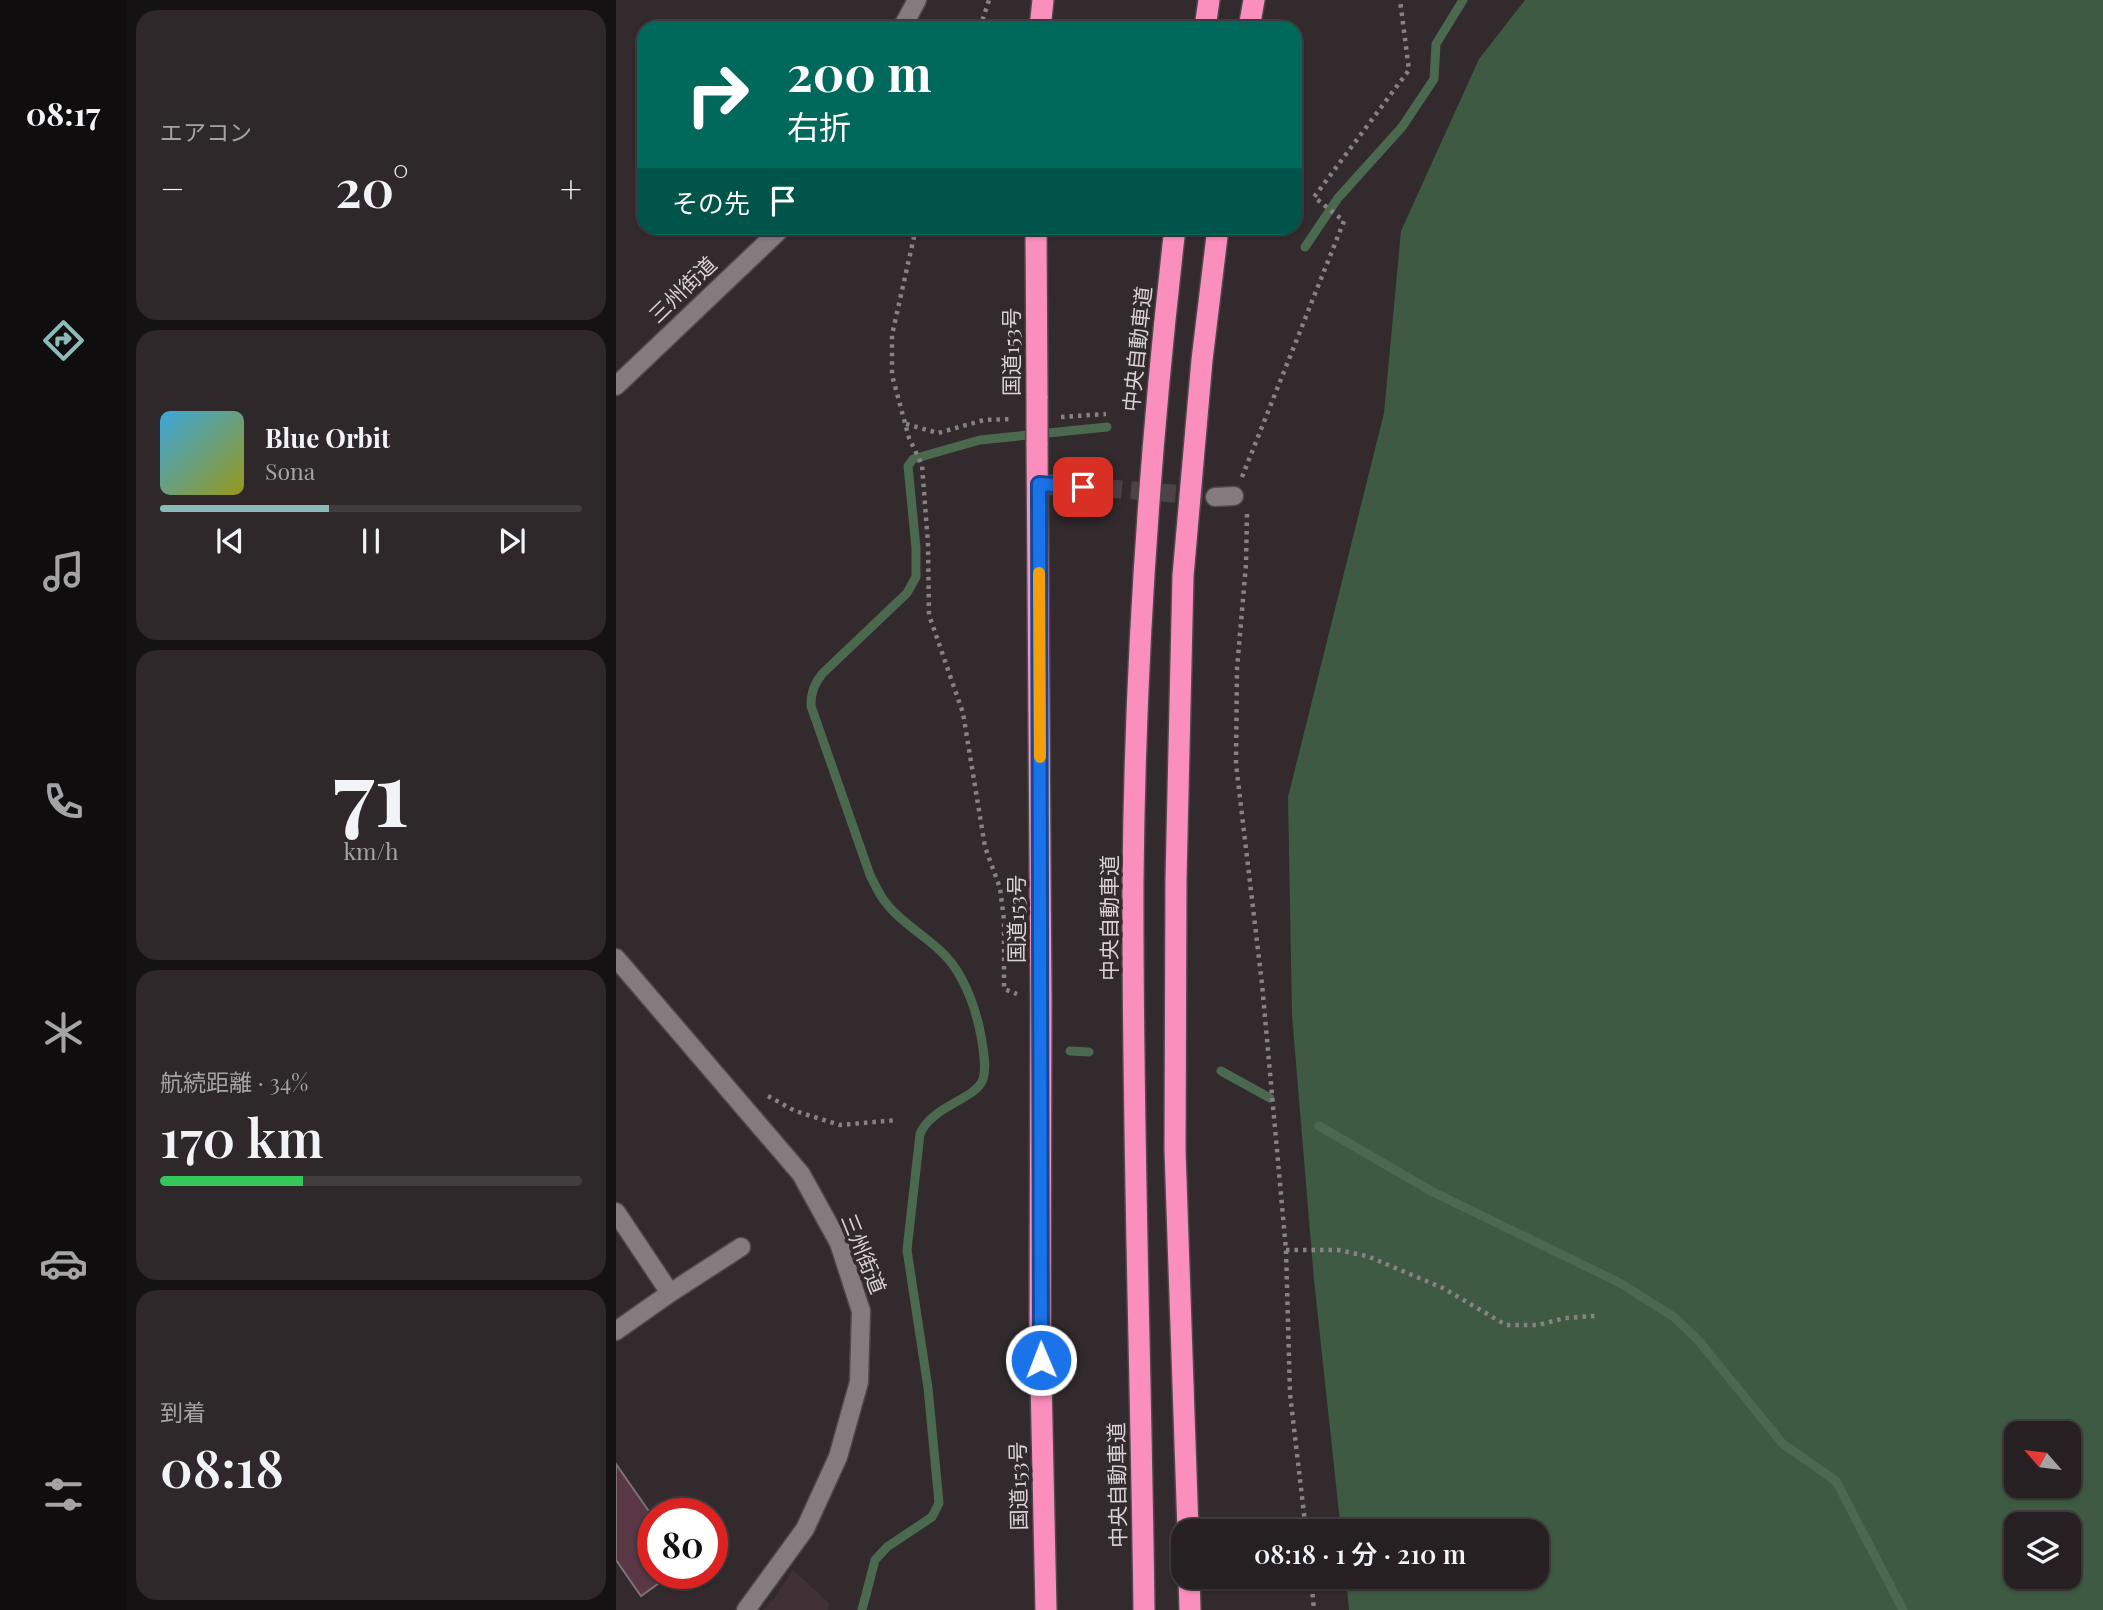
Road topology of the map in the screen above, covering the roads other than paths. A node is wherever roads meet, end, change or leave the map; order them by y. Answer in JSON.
{"nodes":[{"id":1,"x":917,"y":0,"type":"edge"},
{"id":2,"x":1043,"y":0,"type":"edge"},
{"id":3,"x":1209,"y":0,"type":"edge"},
{"id":4,"x":1254,"y":0,"type":"edge"},
{"id":5,"x":906,"y":21,"type":"edge"},
{"id":6,"x":1041,"y":21,"type":"edge"},
{"id":7,"x":1206,"y":21,"type":"edge"},
{"id":8,"x":1250,"y":21,"type":"edge"},
{"id":9,"x":775,"y":235,"type":"edge"},
{"id":10,"x":1036,"y":235,"type":"edge"},
{"id":11,"x":1174,"y":235,"type":"edge"},
{"id":12,"x":1218,"y":235,"type":"edge"},
{"id":13,"x":616,"y":386,"type":"edge"},
{"id":14,"x":1039,"y":484,"type":"junction"},
{"id":15,"x":1104,"y":488,"type":"tunnel mouth"},
{"id":16,"x":1234,"y":496,"type":"road end"},
{"id":17,"x":1215,"y":497,"type":"tunnel mouth"},
{"id":18,"x":616,"y":958,"type":"edge"},
{"id":19,"x":616,"y":1212,"type":"edge"},
{"id":20,"x":741,"y":1247,"type":"dead end"},
{"id":21,"x":670,"y":1293,"type":"junction"},
{"id":22,"x":616,"y":1331,"type":"edge"},
{"id":23,"x":1188,"y":1519,"type":"edge"},
{"id":24,"x":1189,"y":1589,"type":"edge"},
{"id":25,"x":746,"y":1610,"type":"edge"},
{"id":26,"x":1046,"y":1610,"type":"edge"},
{"id":27,"x":1144,"y":1610,"type":"edge"},
{"id":28,"x":1190,"y":1610,"type":"edge"}],
"edges":[{"from":1,"to":5,"type":"street"},
{"from":2,"to":6,"type":"highway"},
{"from":3,"to":7,"type":"highway"},
{"from":4,"to":8,"type":"highway"},
{"from":9,"to":13,"type":"street","name":"三州街道"},
{"from":10,"to":14,"type":"highway","name":"国道153号","bridge":true},
{"from":11,"to":27,"type":"highway","name":"中央自動車道"},
{"from":12,"to":23,"type":"highway"},
{"from":14,"to":15,"type":"street"},
{"from":14,"to":26,"type":"highway","name":"国道153号"},
{"from":16,"to":17,"type":"street"},
{"from":18,"to":25,"type":"street","name":"三州街道"},
{"from":19,"to":21,"type":"street"},
{"from":20,"to":21,"type":"street"},
{"from":21,"to":22,"type":"street"},
{"from":24,"to":28,"type":"highway"}]}
